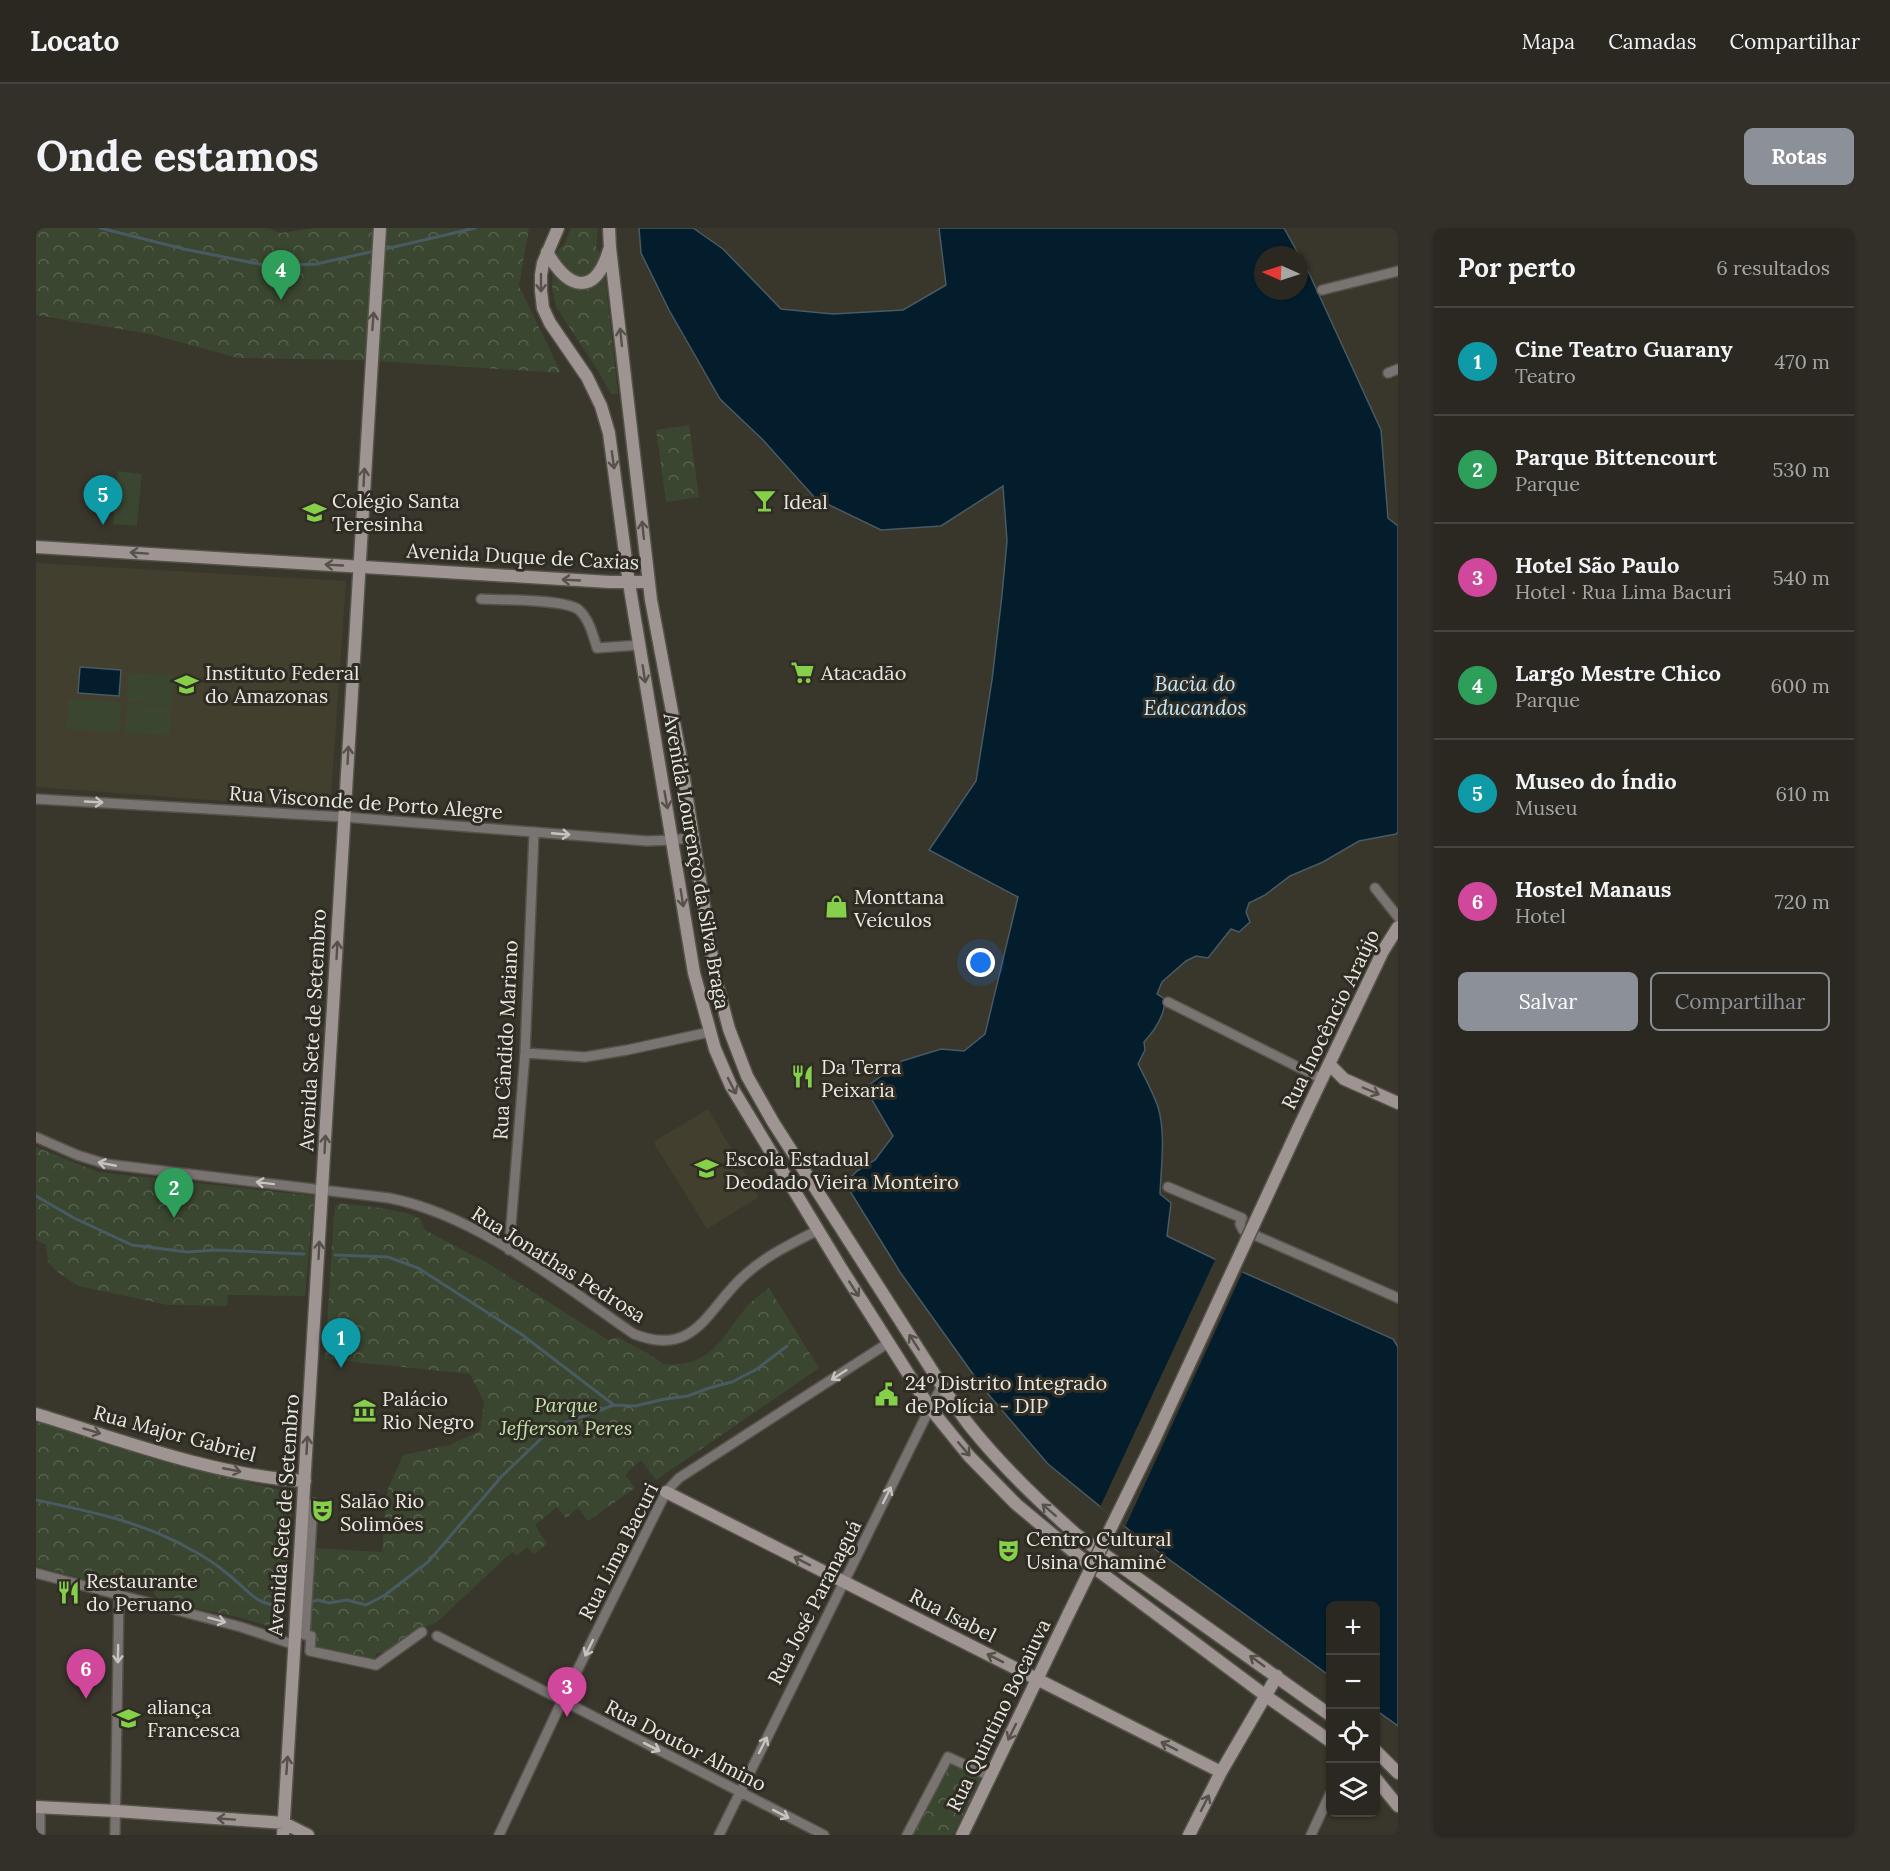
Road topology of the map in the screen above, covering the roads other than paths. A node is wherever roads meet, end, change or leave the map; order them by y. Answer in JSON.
{"nodes":[{"id":1,"x":380,"y":228,"type":"edge"},
{"id":2,"x":558,"y":228,"type":"edge"},
{"id":3,"x":609,"y":228,"type":"edge"},
{"id":4,"x":610,"y":248,"type":"junction"},
{"id":5,"x":547,"y":252,"type":"junction"},
{"id":6,"x":1398,"y":271,"type":"edge"},
{"id":7,"x":1322,"y":290,"type":"dead end"},
{"id":8,"x":1398,"y":369,"type":"edge"},
{"id":9,"x":1388,"y":373,"type":"dead end"},
{"id":10,"x":36,"y":547,"type":"edge"},
{"id":11,"x":358,"y":567,"type":"junction"},
{"id":12,"x":629,"y":582,"type":"junction"},
{"id":13,"x":648,"y":582,"type":"junction"},
{"id":14,"x":481,"y":599,"type":"dead end"},
{"id":15,"x":640,"y":645,"type":"junction"},
{"id":16,"x":36,"y":799,"type":"edge"},
{"id":17,"x":344,"y":817,"type":"junction"},
{"id":18,"x":534,"y":832,"type":"junction"},
{"id":19,"x":693,"y":837,"type":"junction"},
{"id":20,"x":673,"y":840,"type":"junction"},
{"id":21,"x":1375,"y":888,"type":"dead end"},
{"id":22,"x":1398,"y":917,"type":"edge"},
{"id":23,"x":1398,"y":927,"type":"edge"},
{"id":24,"x":712,"y":956,"type":"junction"},
{"id":25,"x":692,"y":960,"type":"junction"},
{"id":26,"x":1168,"y":1002,"type":"dead end"},
{"id":27,"x":710,"y":1032,"type":"junction"},
{"id":28,"x":525,"y":1053,"type":"junction"},
{"id":29,"x":1329,"y":1064,"type":"junction"},
{"id":30,"x":1322,"y":1079,"type":"junction"},
{"id":31,"x":1344,"y":1079,"type":"junction"},
{"id":32,"x":1398,"y":1103,"type":"edge"},
{"id":33,"x":36,"y":1137,"type":"edge"},
{"id":34,"x":1168,"y":1187,"type":"dead end"},
{"id":35,"x":323,"y":1190,"type":"junction"},
{"id":36,"x":818,"y":1230,"type":"junction"},
{"id":37,"x":509,"y":1250,"type":"junction"},
{"id":38,"x":1243,"y":1251,"type":"joint"},
{"id":39,"x":859,"y":1255,"type":"junction"},
{"id":40,"x":841,"y":1268,"type":"junction"},
{"id":41,"x":1398,"y":1298,"type":"edge"},
{"id":42,"x":888,"y":1343,"type":"junction"},
{"id":43,"x":942,"y":1386,"type":"junction"},
{"id":44,"x":930,"y":1408,"type":"junction"},
{"id":45,"x":36,"y":1414,"type":"edge"},
{"id":46,"x":305,"y":1481,"type":"junction"},
{"id":47,"x":666,"y":1492,"type":"junction"},
{"id":48,"x":313,"y":1503,"type":"dead end"},
{"id":49,"x":36,"y":1573,"type":"edge"},
{"id":50,"x":844,"y":1582,"type":"junction"},
{"id":51,"x":119,"y":1595,"type":"junction"},
{"id":52,"x":422,"y":1632,"type":"dead end"},
{"id":53,"x":437,"y":1636,"type":"dead end"},
{"id":54,"x":295,"y":1645,"type":"junction"},
{"id":55,"x":1277,"y":1676,"type":"junction"},
{"id":56,"x":1038,"y":1679,"type":"junction"},
{"id":57,"x":1266,"y":1696,"type":"junction"},
{"id":58,"x":562,"y":1701,"type":"junction"},
{"id":59,"x":1326,"y":1712,"type":"edge"},
{"id":60,"x":1326,"y":1738,"type":"edge"},
{"id":61,"x":1380,"y":1755,"type":"edge"},
{"id":62,"x":1221,"y":1772,"type":"junction"},
{"id":63,"x":1398,"y":1773,"type":"edge"},
{"id":64,"x":990,"y":1776,"type":"junction"},
{"id":65,"x":1380,"y":1784,"type":"edge"},
{"id":66,"x":739,"y":1792,"type":"junction"},
{"id":67,"x":1326,"y":1803,"type":"edge"},
{"id":68,"x":1398,"y":1806,"type":"edge"},
{"id":69,"x":38,"y":1807,"type":"edge"},
{"id":70,"x":116,"y":1811,"type":"junction"},
{"id":71,"x":283,"y":1829,"type":"edge"},
{"id":72,"x":40,"y":1835,"type":"edge"},
{"id":73,"x":115,"y":1835,"type":"edge"},
{"id":74,"x":308,"y":1835,"type":"edge"},
{"id":75,"x":499,"y":1835,"type":"edge"},
{"id":76,"x":718,"y":1835,"type":"edge"},
{"id":77,"x":824,"y":1835,"type":"edge"},
{"id":78,"x":907,"y":1835,"type":"edge"},
{"id":79,"x":962,"y":1835,"type":"edge"},
{"id":80,"x":1189,"y":1835,"type":"edge"},
{"id":81,"x":1311,"y":1835,"type":"edge"}],
"edges":[{"from":11,"to":1,"type":"street","name":"Avenida Sete de Setembro","one_way":true},
{"from":2,"to":5,"type":"street","name":"Avenida Lourenço da Silva Braga"},
{"from":3,"to":4,"type":"street","name":"Avenida Lourenço da Silva Braga"},
{"from":4,"to":5,"type":"street"},
{"from":13,"to":4,"type":"street","name":"Avenida Lourenço da Silva Braga","one_way":true},
{"from":5,"to":12,"type":"street","name":"Avenida Lourenço da Silva Braga","one_way":true},
{"from":6,"to":7,"type":"street"},
{"from":8,"to":9,"type":"street"},
{"from":11,"to":10,"type":"street","name":"Avenida Duque de Caxias","one_way":true},
{"from":12,"to":11,"type":"street","name":"Avenida Duque de Caxias","one_way":true},
{"from":17,"to":11,"type":"street","name":"Avenida Sete de Setembro","one_way":true},
{"from":12,"to":13,"type":"street","name":"Avenida Duque de Caxias"},
{"from":12,"to":15,"type":"street","name":"Avenida Lourenço da Silva Braga"},
{"from":13,"to":19,"type":"street","name":"Avenida Lourenço da Silva Braga"},
{"from":14,"to":15,"type":"street"},
{"from":15,"to":20,"type":"street","name":"Avenida Lourenço da Silva Braga","one_way":true},
{"from":16,"to":17,"type":"street","name":"Rua Visconde de Porto Alegre","one_way":true},
{"from":17,"to":18,"type":"street","name":"Rua Visconde de Porto Alegre"},
{"from":35,"to":17,"type":"street","name":"Avenida Sete de Setembro","one_way":true},
{"from":18,"to":20,"type":"street","name":"Rua Visconde de Porto Alegre","one_way":true},
{"from":18,"to":28,"type":"street","name":"Rua Cândido Mariano"},
{"from":19,"to":20,"type":"street","name":"Rua Visconde de Porto Alegre"},
{"from":19,"to":24,"type":"street","name":"Avenida Lourenço da Silva Braga"},
{"from":20,"to":25,"type":"street","name":"Avenida Lourenço da Silva Braga","one_way":true},
{"from":21,"to":22,"type":"street"},
{"from":23,"to":29,"type":"street","name":"Rua Inocêncio Araújo"},
{"from":24,"to":25,"type":"street"},
{"from":24,"to":39,"type":"street","name":"Avenida Lourenço da Silva Braga"},
{"from":25,"to":27,"type":"street","name":"Avenida Lourenço da Silva Braga"},
{"from":26,"to":30,"type":"street"},
{"from":27,"to":28,"type":"street"},
{"from":27,"to":36,"type":"street","name":"Avenida Lourenço da Silva Braga","one_way":true},
{"from":28,"to":37,"type":"street","name":"Rua Cândido Mariano"},
{"from":29,"to":30,"type":"street","name":"Rua Inocêncio Araújo"},
{"from":29,"to":31,"type":"street"},
{"from":30,"to":31,"type":"street"},
{"from":30,"to":38,"type":"street","name":"Rua Inocêncio Araújo","bridge":true},
{"from":31,"to":32,"type":"street","one_way":true},
{"from":35,"to":33,"type":"street","name":"Rua Jonathas Pedrosa","one_way":true},
{"from":34,"to":41,"type":"street"},
{"from":35,"to":37,"type":"street","name":"Rua Jonathas Pedrosa"},
{"from":46,"to":35,"type":"street","name":"Avenida Sete de Setembro","one_way":true},
{"from":36,"to":37,"type":"street","name":"Rua Jonathas Pedrosa"},
{"from":36,"to":40,"type":"street","name":"Avenida Lourenço da Silva Braga"},
{"from":38,"to":56,"type":"street","name":"Rua Quintino Bocaiuva","bridge":true},
{"from":39,"to":40,"type":"street"},
{"from":43,"to":39,"type":"street","name":"Avenida Lourenço da Silva Braga","one_way":true},
{"from":40,"to":42,"type":"street","name":"Avenida Lourenço da Silva Braga","one_way":true},
{"from":42,"to":44,"type":"street","name":"Avenida Lourenço da Silva Braga"},
{"from":42,"to":47,"type":"street","name":"Rua Lima Bacuri","one_way":true},
{"from":43,"to":44,"type":"street","name":"Rua José Paranaguá"},
{"from":55,"to":43,"type":"street","name":"Avenida Lourenço da Silva Braga","one_way":true},
{"from":50,"to":44,"type":"street","name":"Rua José Paranaguá","one_way":true},
{"from":44,"to":57,"type":"street","name":"Avenida Lourenço da Silva Braga","one_way":true},
{"from":45,"to":46,"type":"street","name":"Rua Major Gabriel","one_way":true},
{"from":46,"to":54,"type":"street","name":"Avenida Sete de Setembro"},
{"from":50,"to":47,"type":"street","name":"Rua Isabel","one_way":true},
{"from":47,"to":58,"type":"street","name":"Rua Lima Bacuri","one_way":true},
{"from":48,"to":52,"type":"street"},
{"from":49,"to":51,"type":"street"},
{"from":56,"to":50,"type":"street","name":"Rua Isabel","one_way":true},
{"from":66,"to":50,"type":"street","name":"Rua José Paranaguá","one_way":true},
{"from":51,"to":54,"type":"street","one_way":true},
{"from":51,"to":70,"type":"street","one_way":true},
{"from":53,"to":58,"type":"street","name":"Rua Doutor Almino"},
{"from":71,"to":54,"type":"street","name":"Avenida Sete de Setembro","one_way":true},
{"from":55,"to":57,"type":"street"},
{"from":55,"to":59,"type":"street","name":"Avenida Lourenço da Silva Braga"},
{"from":62,"to":56,"type":"street","name":"Rua Isabel","one_way":true},
{"from":56,"to":64,"type":"street","name":"Rua Quintino Bocaiuva","one_way":true},
{"from":57,"to":60,"type":"street","name":"Avenida Lourenço da Silva Braga"},
{"from":57,"to":62,"type":"street"},
{"from":58,"to":66,"type":"street","name":"Rua Doutor Almino","one_way":true},
{"from":58,"to":75,"type":"street","name":"Rua Lima Bacuri"},
{"from":61,"to":63,"type":"street"},
{"from":80,"to":62,"type":"street","one_way":true},
{"from":64,"to":78,"type":"street"},
{"from":64,"to":79,"type":"street","name":"Rua Quintino Bocaiuva"},
{"from":65,"to":68,"type":"street"},
{"from":66,"to":76,"type":"street","name":"Rua José Paranaguá"},
{"from":66,"to":77,"type":"street","name":"Rua Doutor Almino","one_way":true},
{"from":67,"to":81,"type":"street"},
{"from":69,"to":70,"type":"street"},
{"from":69,"to":72,"type":"street"},
{"from":71,"to":70,"type":"street","one_way":true},
{"from":70,"to":73,"type":"street"},
{"from":71,"to":74,"type":"street"}]}
